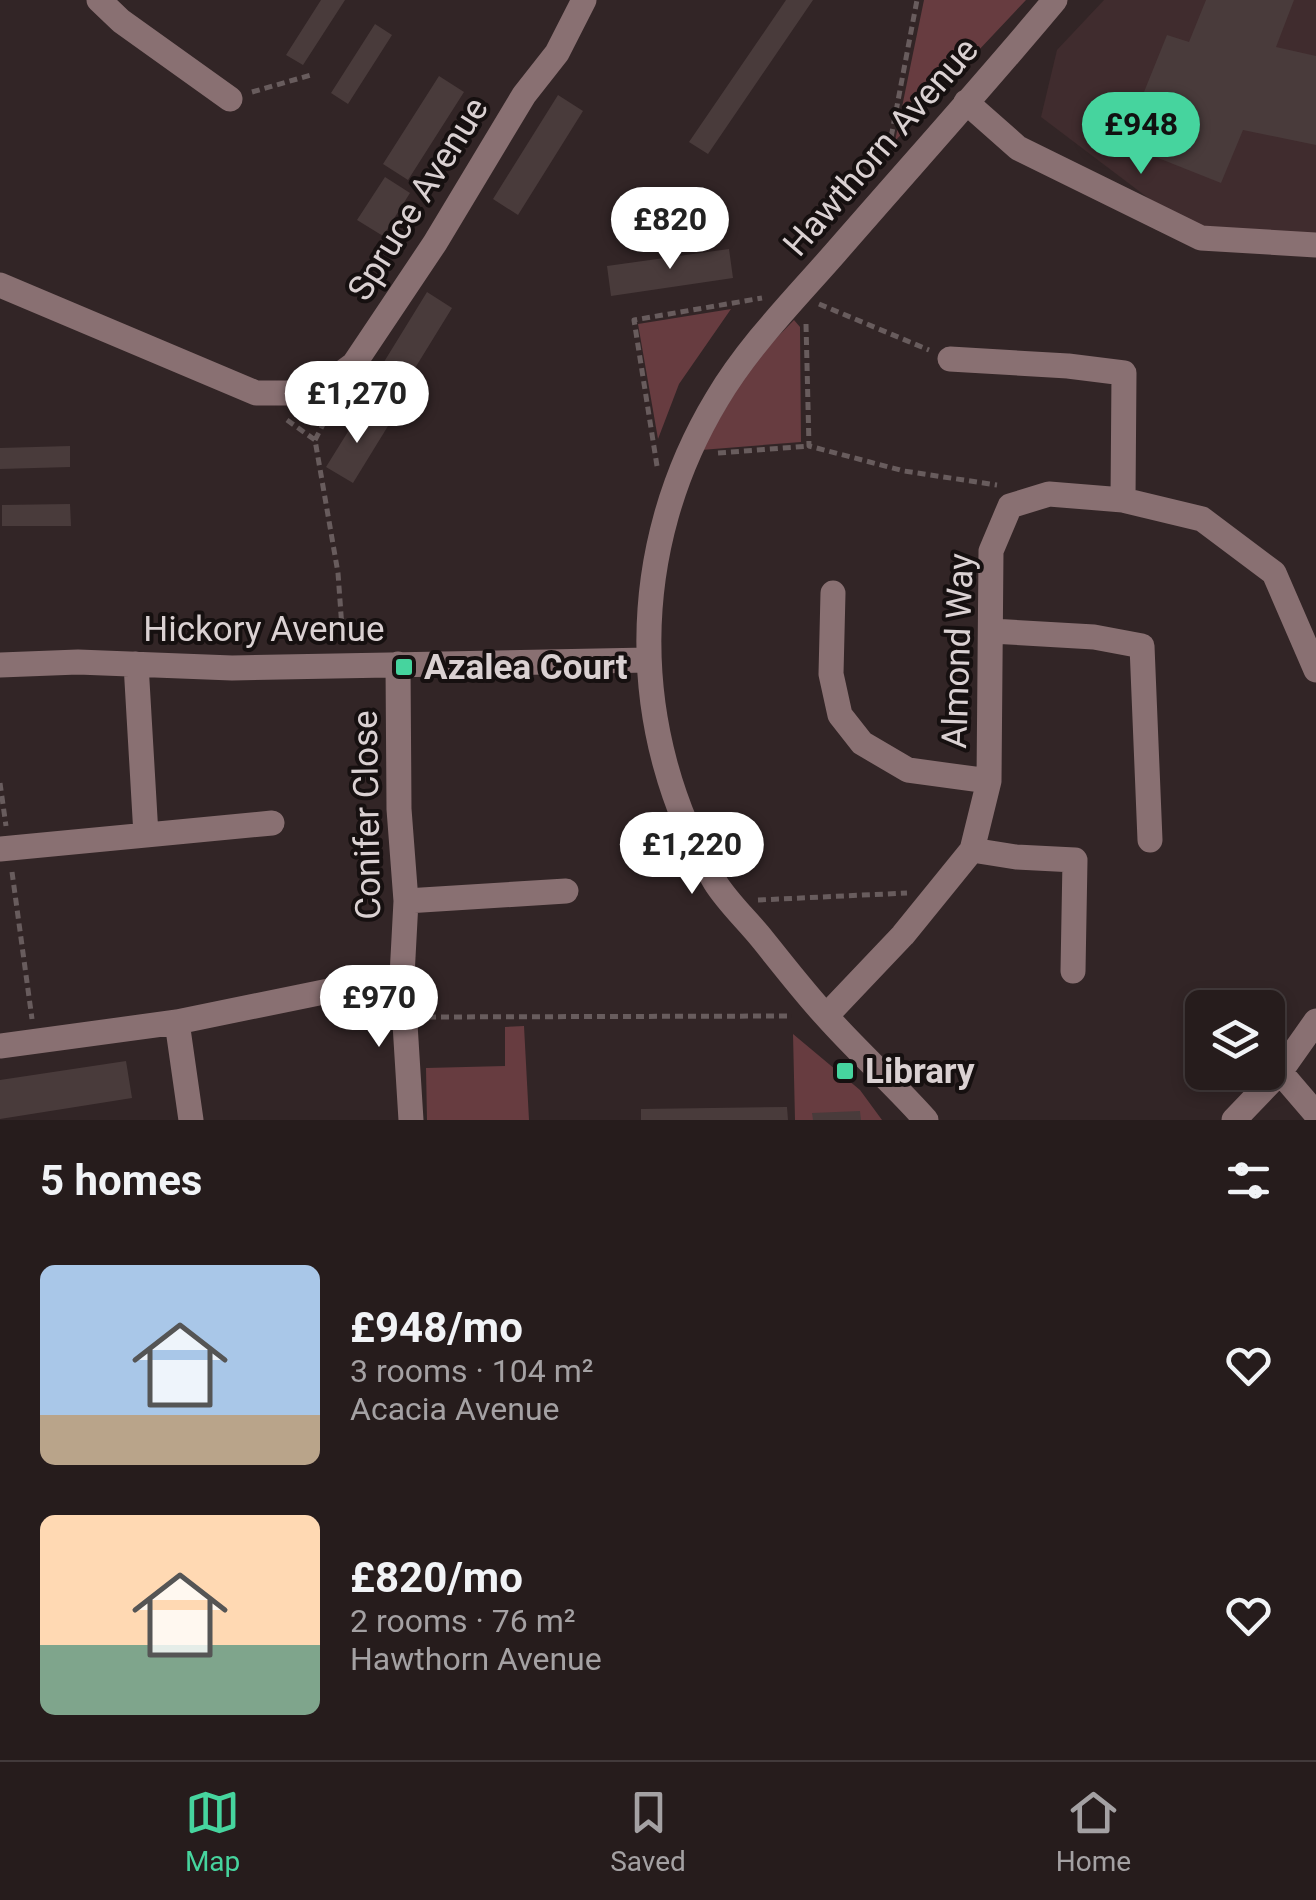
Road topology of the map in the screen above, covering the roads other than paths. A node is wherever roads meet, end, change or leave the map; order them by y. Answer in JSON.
{"nodes":[{"id":1,"x":99,"y":0,"type":"edge"},
{"id":2,"x":584,"y":0,"type":"edge"},
{"id":3,"x":1054,"y":0,"type":"edge"},
{"id":4,"x":230,"y":98,"type":"road end"},
{"id":5,"x":966,"y":102,"type":"junction"},
{"id":6,"x":1316,"y":245,"type":"edge"},
{"id":7,"x":0,"y":285,"type":"edge"},
{"id":8,"x":950,"y":358,"type":"road end"},
{"id":9,"x":1124,"y":500,"type":"junction"},
{"id":10,"x":833,"y":592,"type":"dead end"},
{"id":11,"x":991,"y":631,"type":"junction"},
{"id":12,"x":648,"y":660,"type":"junction"},
{"id":13,"x":136,"y":664,"type":"junction"},
{"id":14,"x":398,"y":664,"type":"junction"},
{"id":15,"x":0,"y":665,"type":"edge"},
{"id":16,"x":1316,"y":670,"type":"edge"},
{"id":17,"x":989,"y":781,"type":"junction"},
{"id":18,"x":272,"y":823,"type":"dead end"},
{"id":19,"x":146,"y":835,"type":"junction"},
{"id":20,"x":1150,"y":840,"type":"dead end"},
{"id":21,"x":5,"y":849,"type":"edge"},
{"id":22,"x":972,"y":850,"type":"junction"},
{"id":23,"x":566,"y":891,"type":"dead end"},
{"id":24,"x":406,"y":901,"type":"junction"},
{"id":25,"x":1073,"y":971,"type":"dead end"},
{"id":26,"x":402,"y":976,"type":"junction"},
{"id":27,"x":826,"y":1016,"type":"junction"},
{"id":28,"x":1316,"y":1020,"type":"edge"},
{"id":29,"x":176,"y":1022,"type":"junction"},
{"id":30,"x":0,"y":1046,"type":"edge"},
{"id":31,"x":1285,"y":1065,"type":"edge"},
{"id":32,"x":1285,"y":1078,"type":"edge"},
{"id":33,"x":1263,"y":1090,"type":"edge"},
{"id":34,"x":1316,"y":1114,"type":"edge"},
{"id":35,"x":191,"y":1120,"type":"edge"},
{"id":36,"x":411,"y":1120,"type":"edge"},
{"id":37,"x":926,"y":1120,"type":"edge"},
{"id":38,"x":1234,"y":1120,"type":"edge"}],
"edges":[{"from":1,"to":4,"type":"street"},
{"from":2,"to":7,"type":"street","name":"Spruce Avenue"},
{"from":3,"to":5,"type":"street","name":"Hawthorn Avenue"},
{"from":5,"to":6,"type":"street"},
{"from":5,"to":12,"type":"street","name":"Hawthorn Avenue"},
{"from":8,"to":9,"type":"street"},
{"from":9,"to":11,"type":"street","name":"Almond Way"},
{"from":9,"to":16,"type":"street","name":"Almond Way"},
{"from":10,"to":17,"type":"street"},
{"from":11,"to":17,"type":"street","name":"Almond Way"},
{"from":11,"to":20,"type":"street"},
{"from":12,"to":14,"type":"street","name":"Hickory Avenue"},
{"from":12,"to":27,"type":"street","name":"Hawthorn Avenue"},
{"from":13,"to":14,"type":"street","name":"Hickory Avenue"},
{"from":13,"to":15,"type":"street","name":"Hickory Avenue"},
{"from":13,"to":19,"type":"street"},
{"from":14,"to":24,"type":"street","name":"Conifer Close"},
{"from":17,"to":22,"type":"street","name":"Almond Way"},
{"from":18,"to":19,"type":"street"},
{"from":19,"to":21,"type":"street"},
{"from":22,"to":25,"type":"street"},
{"from":22,"to":27,"type":"street","name":"Almond Way"},
{"from":23,"to":24,"type":"street"},
{"from":24,"to":26,"type":"street","name":"Conifer Close"},
{"from":26,"to":29,"type":"street"},
{"from":26,"to":36,"type":"street","name":"Conifer Close"},
{"from":27,"to":37,"type":"street","name":"Hawthorn Avenue"},
{"from":28,"to":31,"type":"street"},
{"from":29,"to":30,"type":"street"},
{"from":29,"to":35,"type":"street"},
{"from":32,"to":34,"type":"street"},
{"from":33,"to":38,"type":"street"}]}
